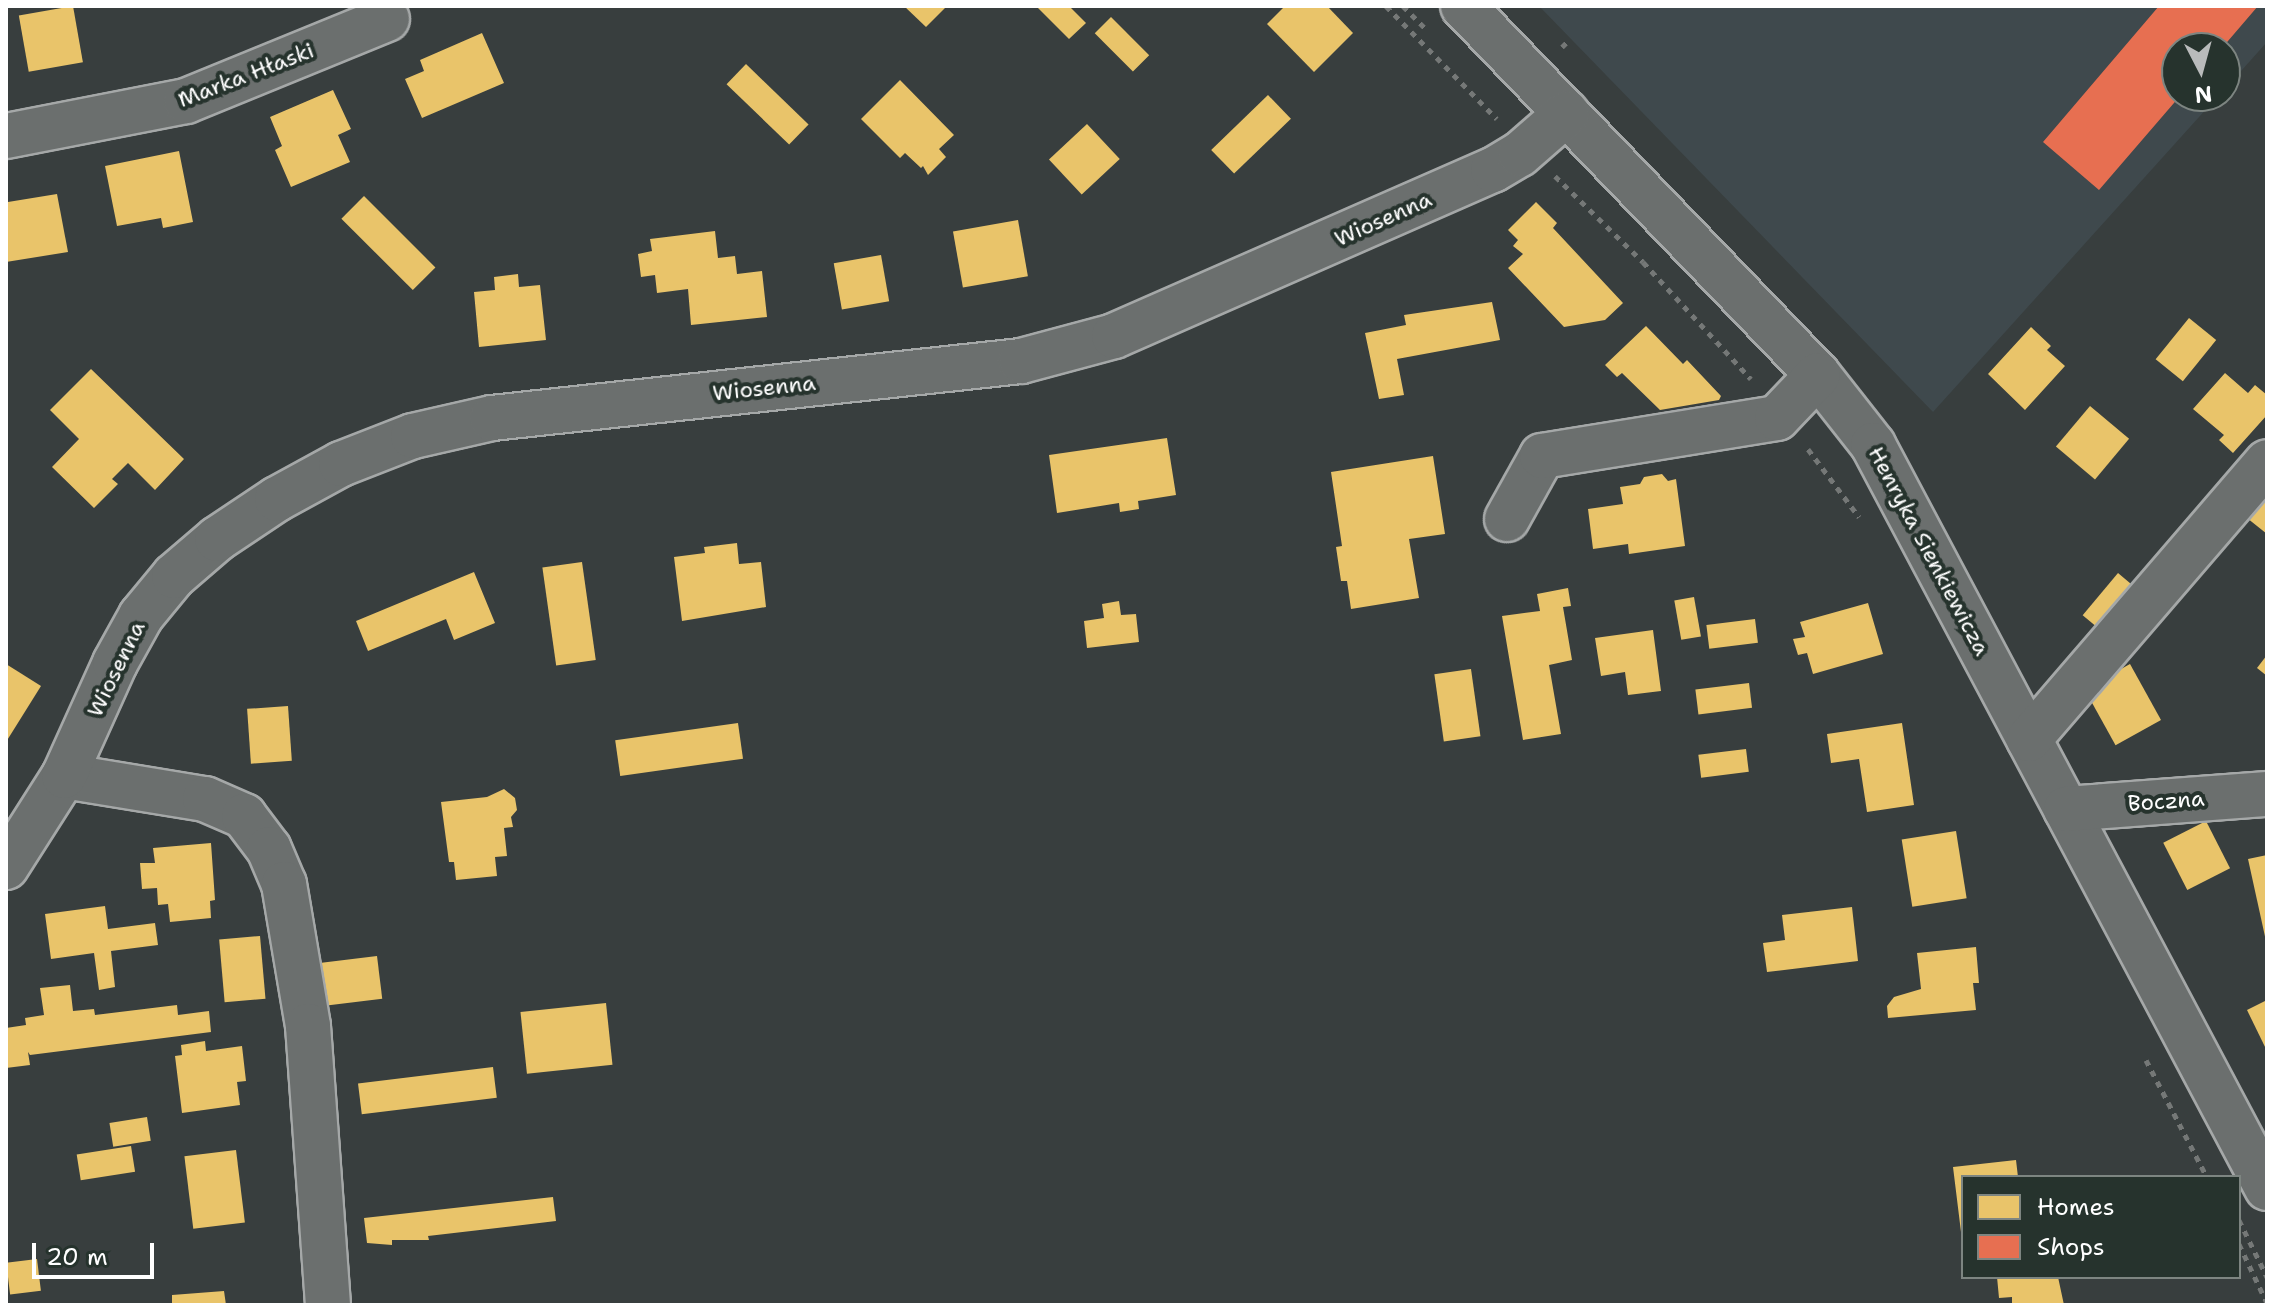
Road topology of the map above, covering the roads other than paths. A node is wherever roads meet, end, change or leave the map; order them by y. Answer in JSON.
{"nodes":[{"id":1,"x":1463,"y":6,"type":"edge"},
{"id":2,"x":387,"y":19,"type":"dead end"},
{"id":3,"x":1567,"y":113,"type":"junction"},
{"id":4,"x":6,"y":136,"type":"edge"},
{"id":5,"x":1818,"y":375,"type":"junction"},
{"id":6,"x":2267,"y":462,"type":"edge"},
{"id":7,"x":1507,"y":519,"type":"dead end"},
{"id":8,"x":2029,"y":739,"type":"junction"},
{"id":9,"x":64,"y":776,"type":"junction"},
{"id":10,"x":2267,"y":794,"type":"edge"},
{"id":11,"x":2066,"y":809,"type":"junction"},
{"id":12,"x":6,"y":867,"type":"edge"},
{"id":13,"x":2262,"y":1167,"type":"edge"},
{"id":14,"x":328,"y":1305,"type":"edge"}],
"edges":[{"from":1,"to":3,"type":"street","name":"Henryka Sienkiewicza"},
{"from":2,"to":4,"type":"street","name":"Marka Hłaski"},
{"from":3,"to":5,"type":"street","name":"Henryka Sienkiewicza"},
{"from":3,"to":9,"type":"street","name":"Wiosenna"},
{"from":5,"to":7,"type":"street"},
{"from":5,"to":8,"type":"street","name":"Henryka Sienkiewicza"},
{"from":6,"to":8,"type":"street"},
{"from":8,"to":11,"type":"street","name":"Henryka Sienkiewicza"},
{"from":9,"to":12,"type":"street","name":"Wiosenna"},
{"from":9,"to":14,"type":"street"},
{"from":10,"to":11,"type":"street","name":"Boczna"},
{"from":11,"to":13,"type":"street","name":"Henryka Sienkiewicza"}]}
